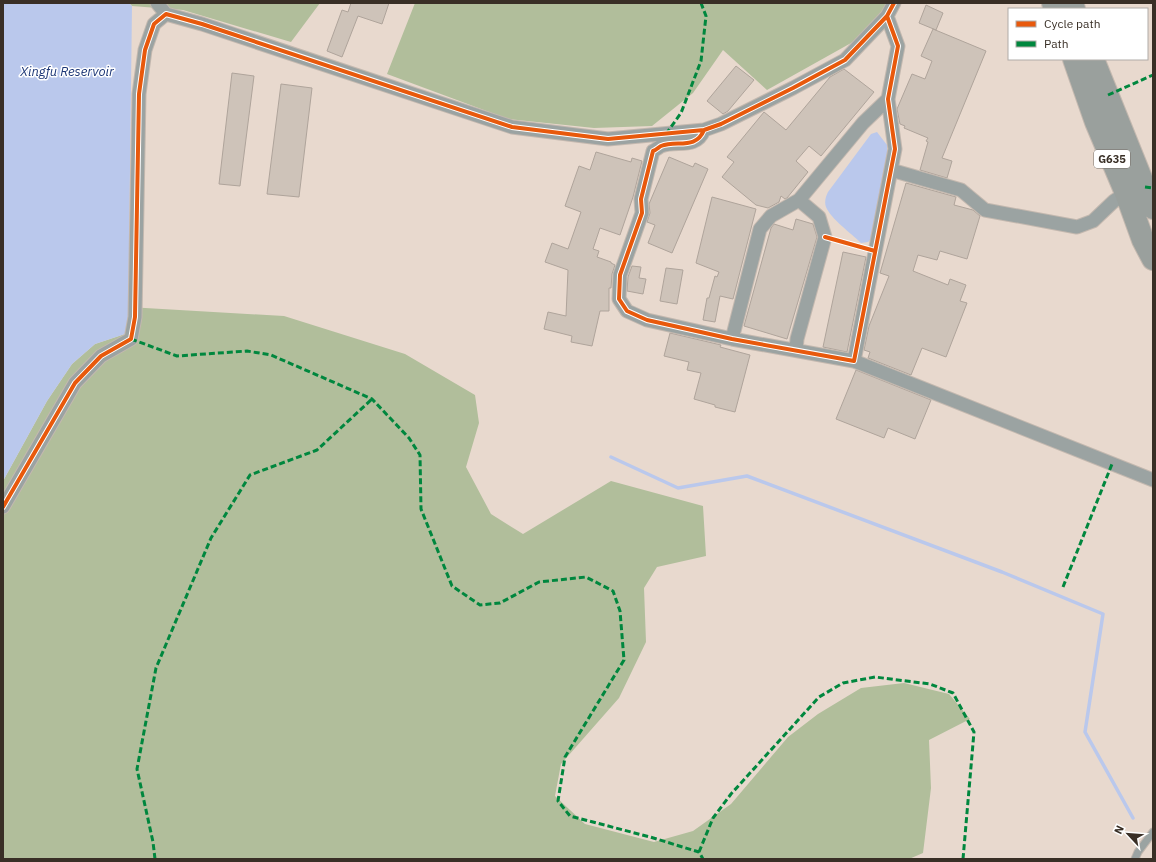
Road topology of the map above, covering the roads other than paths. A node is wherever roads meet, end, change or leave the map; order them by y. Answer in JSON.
{"nodes":[{"id":1,"x":157,"y":3,"type":"edge"},
{"id":2,"x":894,"y":3,"type":"edge"},
{"id":3,"x":166,"y":14,"type":"junction"},
{"id":4,"x":887,"y":16,"type":"junction"},
{"id":5,"x":1074,"y":60,"type":"edge"},
{"id":6,"x":1093,"y":60,"type":"edge"},
{"id":7,"x":888,"y":99,"type":"junction"},
{"id":8,"x":704,"y":130,"type":"junction"},
{"id":9,"x":891,"y":170,"type":"junction"},
{"id":10,"x":1126,"y":193,"type":"junction"},
{"id":11,"x":799,"y":200,"type":"junction"},
{"id":12,"x":1153,"y":208,"type":"edge"},
{"id":13,"x":1153,"y":259,"type":"edge"},
{"id":14,"x":732,"y":339,"type":"junction"},
{"id":15,"x":796,"y":350,"type":"junction"},
{"id":16,"x":854,"y":361,"type":"junction"},
{"id":17,"x":1153,"y":480,"type":"edge"},
{"id":18,"x":3,"y":506,"type":"edge"},
{"id":19,"x":1153,"y":832,"type":"edge"},
{"id":20,"x":1135,"y":859,"type":"edge"}],
"edges":[{"from":1,"to":3,"type":"street"},
{"from":2,"to":4,"type":"street"},
{"from":3,"to":8,"type":"street"},
{"from":3,"to":18,"type":"street"},
{"from":4,"to":7,"type":"street"},
{"from":4,"to":8,"type":"street"},
{"from":5,"to":10,"type":"highway","number":"G635"},
{"from":6,"to":12,"type":"highway","number":"G635"},
{"from":7,"to":9,"type":"street"},
{"from":7,"to":11,"type":"street"},
{"from":8,"to":14,"type":"street"},
{"from":9,"to":10,"type":"street"},
{"from":9,"to":16,"type":"street"},
{"from":10,"to":13,"type":"highway","number":"G635"},
{"from":11,"to":14,"type":"street"},
{"from":11,"to":15,"type":"street"},
{"from":14,"to":15,"type":"street"},
{"from":15,"to":16,"type":"street"},
{"from":16,"to":17,"type":"street"},
{"from":19,"to":20,"type":"lane"}]}
